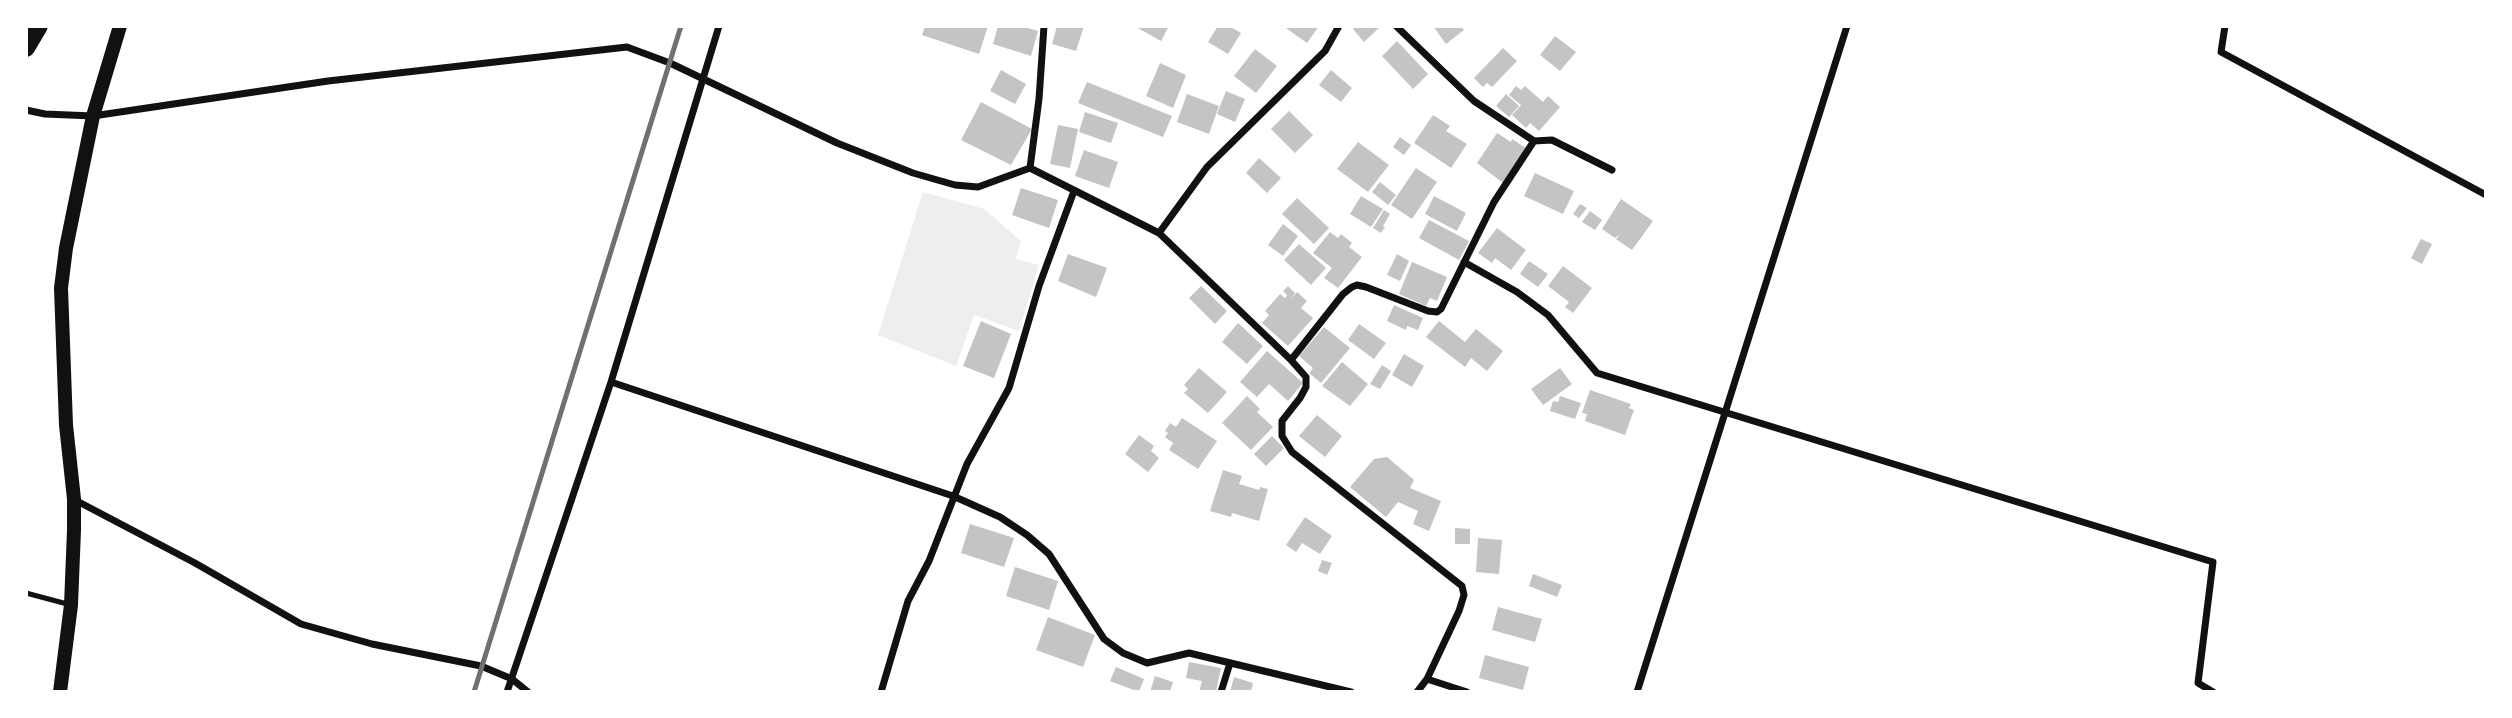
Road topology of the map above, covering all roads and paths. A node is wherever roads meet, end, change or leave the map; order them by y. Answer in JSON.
{"nodes":[{"id":1,"x":39,"y":26,"type":"edge"},
{"id":2,"x":120,"y":26,"type":"edge"},
{"id":3,"x":719,"y":26,"type":"edge"},
{"id":4,"x":1044,"y":26,"type":"edge"},
{"id":5,"x":1339,"y":26,"type":"edge"},
{"id":6,"x":1396,"y":26,"type":"edge"},
{"id":7,"x":1847,"y":26,"type":"edge"},
{"id":8,"x":2225,"y":26,"type":"edge"},
{"id":9,"x":26,"y":48,"type":"edge"},
{"id":10,"x":702,"y":80,"type":"junction"},
{"id":11,"x":26,"y":110,"type":"edge"},
{"id":12,"x":93,"y":116,"type":"junction"},
{"id":13,"x":1534,"y":141,"type":"junction"},
{"id":14,"x":1030,"y":168,"type":"junction"},
{"id":15,"x":1612,"y":170,"type":"dead end"},
{"id":16,"x":1074,"y":191,"type":"junction"},
{"id":17,"x":2486,"y":195,"type":"edge"},
{"id":18,"x":1159,"y":233,"type":"junction"},
{"id":19,"x":1464,"y":262,"type":"junction"},
{"id":20,"x":1291,"y":360,"type":"junction"},
{"id":21,"x":611,"y":382,"type":"junction"},
{"id":22,"x":1726,"y":413,"type":"junction"},
{"id":23,"x":953,"y":496,"type":"junction"},
{"id":24,"x":74,"y":499,"type":"junction"},
{"id":25,"x":26,"y":593,"type":"edge"},
{"id":26,"x":71,"y":605,"type":"junction"},
{"id":27,"x":1230,"y":663,"type":"junction"},
{"id":28,"x":512,"y":679,"type":"junction"},
{"id":29,"x":1427,"y":679,"type":"junction"},
{"id":30,"x":61,"y":692,"type":"edge"},
{"id":31,"x":508,"y":692,"type":"edge"},
{"id":32,"x":528,"y":692,"type":"edge"},
{"id":33,"x":881,"y":692,"type":"edge"},
{"id":34,"x":1222,"y":692,"type":"edge"},
{"id":35,"x":1351,"y":692,"type":"edge"},
{"id":36,"x":1417,"y":692,"type":"edge"},
{"id":37,"x":1467,"y":692,"type":"edge"},
{"id":38,"x":1637,"y":692,"type":"edge"},
{"id":39,"x":2213,"y":692,"type":"edge"}],
"edges":[{"from":1,"to":9,"type":"main road"},
{"from":2,"to":12,"type":"main road"},
{"from":3,"to":10,"type":"street"},
{"from":4,"to":14,"type":"street"},
{"from":5,"to":18,"type":"street"},
{"from":6,"to":13,"type":"street"},
{"from":7,"to":22,"type":"street"},
{"from":8,"to":17,"type":"street"},
{"from":10,"to":12,"type":"street"},
{"from":10,"to":14,"type":"street"},
{"from":10,"to":21,"type":"street"},
{"from":11,"to":12,"type":"street"},
{"from":12,"to":24,"type":"main road"},
{"from":13,"to":15,"type":"street"},
{"from":13,"to":19,"type":"street"},
{"from":14,"to":16,"type":"street"},
{"from":16,"to":18,"type":"street"},
{"from":16,"to":23,"type":"street"},
{"from":18,"to":20,"type":"street"},
{"from":19,"to":20,"type":"street"},
{"from":19,"to":22,"type":"street"},
{"from":20,"to":29,"type":"street"},
{"from":21,"to":23,"type":"street"},
{"from":21,"to":28,"type":"street"},
{"from":22,"to":38,"type":"street"},
{"from":22,"to":39,"type":"street"},
{"from":23,"to":27,"type":"street"},
{"from":23,"to":33,"type":"street"},
{"from":24,"to":26,"type":"main road"},
{"from":24,"to":28,"type":"street"},
{"from":25,"to":26,"type":"lane"},
{"from":26,"to":30,"type":"main road"},
{"from":27,"to":34,"type":"street"},
{"from":27,"to":35,"type":"street"},
{"from":28,"to":31,"type":"street"},
{"from":28,"to":32,"type":"street"},
{"from":29,"to":36,"type":"street"},
{"from":29,"to":37,"type":"street"}]}
